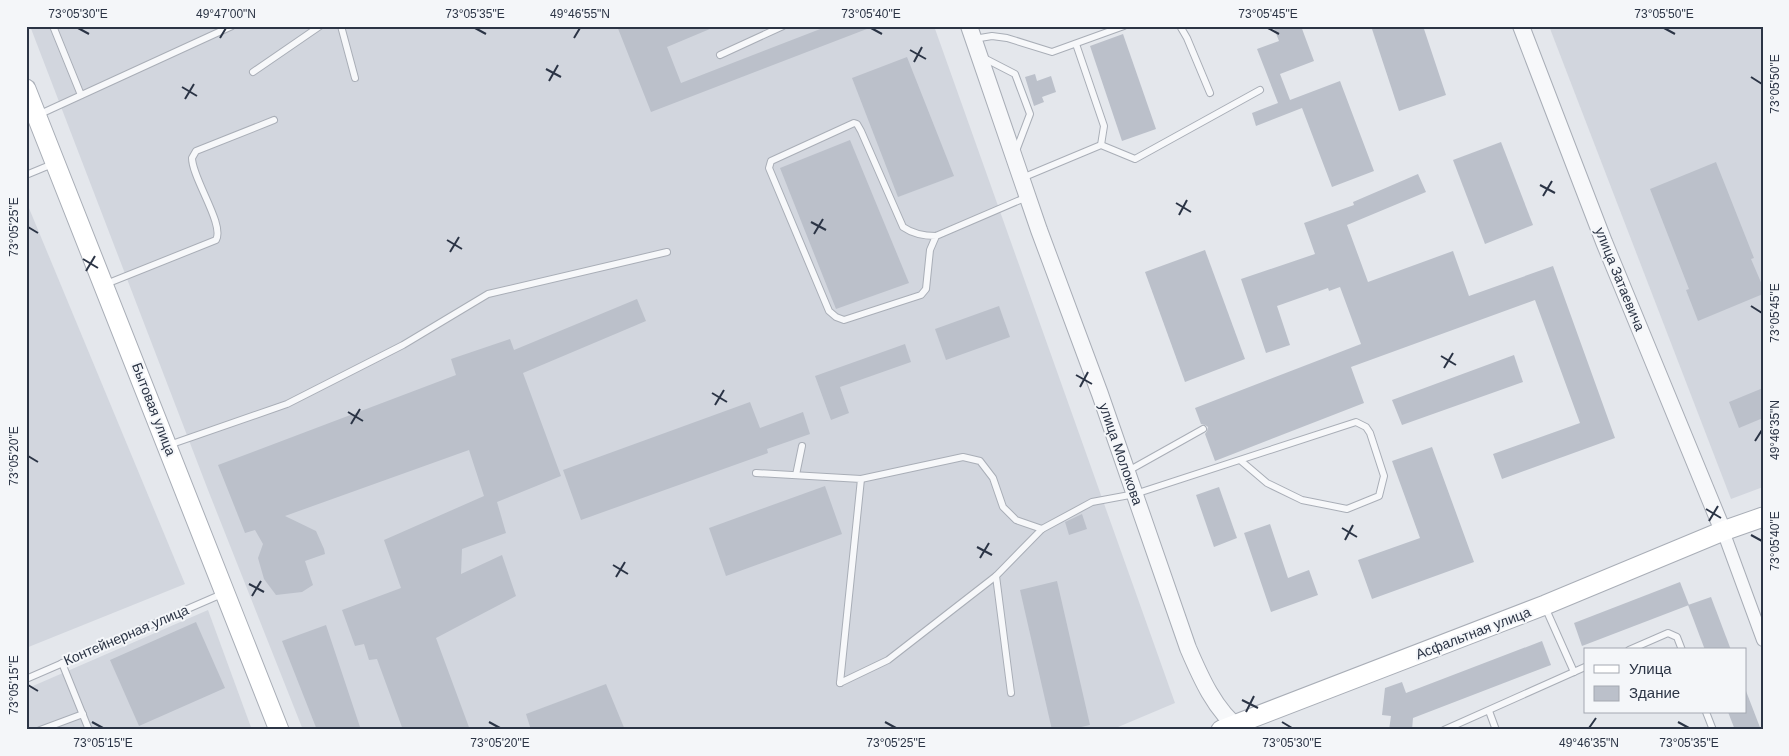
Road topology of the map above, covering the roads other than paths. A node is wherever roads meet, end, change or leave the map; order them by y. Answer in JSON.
{"nodes":[{"id":1,"x":53,"y":26,"type":"edge"},
{"id":2,"x":232,"y":26,"type":"edge"},
{"id":3,"x":320,"y":26,"type":"edge"},
{"id":4,"x":341,"y":26,"type":"edge"},
{"id":5,"x":783,"y":26,"type":"edge"},
{"id":6,"x":1124,"y":26,"type":"edge"},
{"id":7,"x":1180,"y":26,"type":"edge"},
{"id":8,"x":1521,"y":26,"type":"edge"},
{"id":9,"x":971,"y":33,"type":"edge"},
{"id":10,"x":1076,"y":44,"type":"junction"},
{"id":11,"x":720,"y":55,"type":"dead end"},
{"id":12,"x":978,"y":55,"type":"junction"},
{"id":13,"x":253,"y":72,"type":"dead end"},
{"id":14,"x":355,"y":78,"type":"dead end"},
{"id":15,"x":26,"y":88,"type":"edge"},
{"id":16,"x":1260,"y":90,"type":"dead end"},
{"id":17,"x":1210,"y":93,"type":"dead end"},
{"id":18,"x":81,"y":95,"type":"junction"},
{"id":19,"x":37,"y":115,"type":"junction"},
{"id":20,"x":274,"y":120,"type":"dead end"},
{"id":21,"x":1100,"y":145,"type":"junction"},
{"id":22,"x":1013,"y":156,"type":"junction"},
{"id":23,"x":56,"y":163,"type":"junction"},
{"id":24,"x":26,"y":176,"type":"edge"},
{"id":25,"x":1021,"y":179,"type":"junction"},
{"id":26,"x":1027,"y":197,"type":"junction"},
{"id":27,"x":936,"y":236,"type":"junction"},
{"id":28,"x":667,"y":252,"type":"dead end"},
{"id":29,"x":104,"y":284,"type":"junction"},
{"id":30,"x":1203,"y":429,"type":"dead end"},
{"id":31,"x":168,"y":446,"type":"junction"},
{"id":32,"x":802,"y":446,"type":"dead end"},
{"id":33,"x":1240,"y":460,"type":"junction"},
{"id":34,"x":1127,"y":472,"type":"junction"},
{"id":35,"x":756,"y":473,"type":"dead end"},
{"id":36,"x":796,"y":475,"type":"junction"},
{"id":37,"x":861,"y":479,"type":"junction"},
{"id":38,"x":1135,"y":494,"type":"junction"},
{"id":39,"x":1763,"y":516,"type":"edge"},
{"id":40,"x":1042,"y":529,"type":"junction"},
{"id":41,"x":1723,"y":531,"type":"junction"},
{"id":42,"x":996,"y":576,"type":"junction"},
{"id":43,"x":226,"y":592,"type":"junction"},
{"id":44,"x":1545,"y":605,"type":"junction"},
{"id":45,"x":1763,"y":640,"type":"edge"},
{"id":46,"x":1634,"y":648,"type":"edge"},
{"id":47,"x":1681,"y":648,"type":"edge"},
{"id":48,"x":62,"y":663,"type":"junction"},
{"id":49,"x":1584,"y":667,"type":"edge"},
{"id":50,"x":1574,"y":672,"type":"junction"},
{"id":51,"x":26,"y":679,"type":"edge"},
{"id":52,"x":1011,"y":693,"type":"dead end"},
{"id":53,"x":1489,"y":710,"type":"junction"},
{"id":54,"x":83,"y":714,"type":"junction"},
{"id":55,"x":1707,"y":714,"type":"edge"},
{"id":56,"x":1232,"y":728,"type":"edge"},
{"id":57,"x":40,"y":730,"type":"edge"},
{"id":58,"x":89,"y":730,"type":"edge"},
{"id":59,"x":279,"y":730,"type":"edge"},
{"id":60,"x":1444,"y":730,"type":"edge"},
{"id":61,"x":1496,"y":730,"type":"edge"},
{"id":62,"x":1713,"y":730,"type":"edge"}],
"edges":[{"from":1,"to":18,"type":"lane"},
{"from":2,"to":18,"type":"lane"},
{"from":3,"to":13,"type":"lane"},
{"from":4,"to":14,"type":"lane"},
{"from":5,"to":11,"type":"lane"},
{"from":6,"to":10,"type":"lane"},
{"from":7,"to":17,"type":"lane"},
{"from":8,"to":41,"type":"street","name":"улица Затаевича"},
{"from":9,"to":10,"type":"lane"},
{"from":9,"to":12,"type":"street","name":"улица Молокова"},
{"from":10,"to":21,"type":"lane"},
{"from":12,"to":22,"type":"street","name":"улица Молокова"},
{"from":12,"to":22,"type":"lane"},
{"from":15,"to":19,"type":"main road","name":"Бытовая улица"},
{"from":16,"to":21,"type":"lane"},
{"from":18,"to":19,"type":"lane"},
{"from":19,"to":23,"type":"main road","name":"Бытовая улица"},
{"from":20,"to":29,"type":"lane"},
{"from":21,"to":25,"type":"lane"},
{"from":22,"to":25,"type":"street","name":"улица Молокова"},
{"from":23,"to":24,"type":"lane"},
{"from":23,"to":29,"type":"main road","name":"Бытовая улица"},
{"from":25,"to":26,"type":"street","name":"улица Молокова"},
{"from":26,"to":27,"type":"lane"},
{"from":26,"to":34,"type":"street","name":"улица Молокова"},
{"from":27,"to":27,"type":"lane"},
{"from":28,"to":31,"type":"lane"},
{"from":29,"to":31,"type":"main road","name":"Бытовая улица"},
{"from":30,"to":34,"type":"lane"},
{"from":31,"to":43,"type":"main road","name":"Бытовая улица"},
{"from":32,"to":36,"type":"lane"},
{"from":33,"to":33,"type":"lane"},
{"from":33,"to":38,"type":"lane"},
{"from":34,"to":38,"type":"street","name":"улица Молокова"},
{"from":35,"to":36,"type":"lane"},
{"from":36,"to":37,"type":"lane"},
{"from":37,"to":40,"type":"lane"},
{"from":37,"to":42,"type":"lane"},
{"from":38,"to":40,"type":"lane"},
{"from":38,"to":56,"type":"street","name":"улица Молокова"},
{"from":39,"to":41,"type":"main road","name":"Асфальтная улица"},
{"from":40,"to":42,"type":"lane"},
{"from":41,"to":44,"type":"main road","name":"Асфальтная улица"},
{"from":41,"to":45,"type":"street"},
{"from":42,"to":52,"type":"lane"},
{"from":43,"to":48,"type":"lane","name":"Контейнерная улица"},
{"from":43,"to":59,"type":"main road","name":"Бытовая улица"},
{"from":44,"to":50,"type":"lane"},
{"from":44,"to":56,"type":"main road","name":"Асфальтная улица"},
{"from":46,"to":47,"type":"lane"},
{"from":48,"to":51,"type":"lane","name":"Контейнерная улица"},
{"from":48,"to":54,"type":"lane"},
{"from":49,"to":50,"type":"lane"},
{"from":50,"to":53,"type":"lane"},
{"from":53,"to":60,"type":"lane"},
{"from":53,"to":61,"type":"lane"},
{"from":54,"to":57,"type":"lane"},
{"from":54,"to":58,"type":"lane"},
{"from":55,"to":62,"type":"lane"}]}
